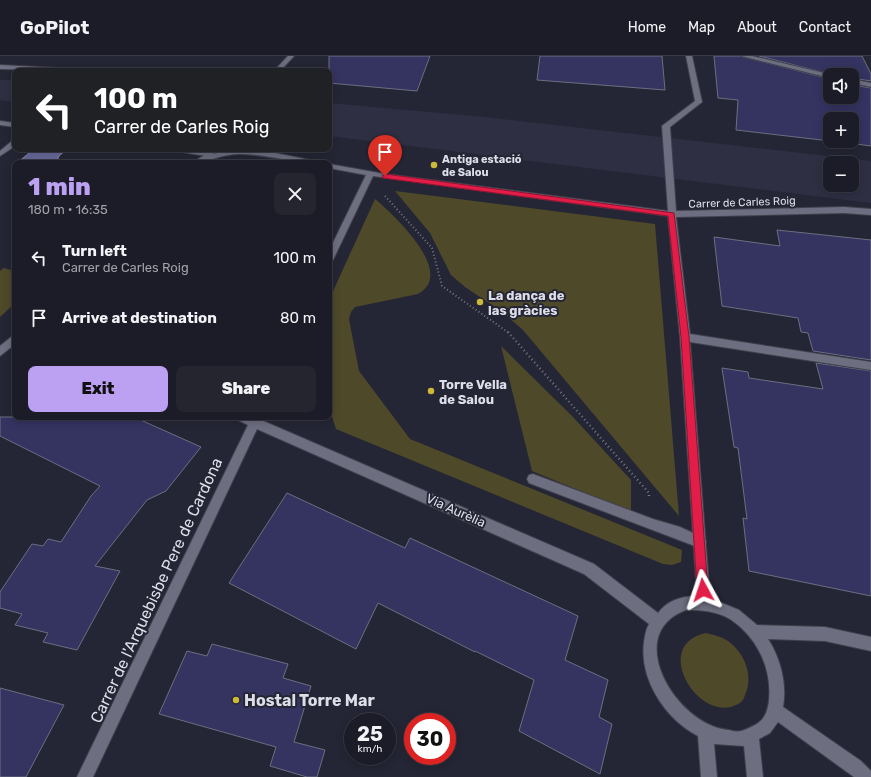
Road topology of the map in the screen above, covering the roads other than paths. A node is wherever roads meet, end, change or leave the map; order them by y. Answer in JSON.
{"nodes":[{"id":1,"x":291,"y":56,"type":"edge"},
{"id":2,"x":689,"y":56,"type":"edge"},
{"id":3,"x":744,"y":56,"type":"edge"},
{"id":4,"x":0,"y":67,"type":"edge"},
{"id":5,"x":20,"y":68,"type":"edge"},
{"id":6,"x":280,"y":68,"type":"edge"},
{"id":7,"x":823,"y":74,"type":"edge"},
{"id":8,"x":859,"y":82,"type":"edge"},
{"id":9,"x":871,"y":85,"type":"edge"},
{"id":10,"x":0,"y":123,"type":"edge"},
{"id":11,"x":12,"y":125,"type":"edge"},
{"id":12,"x":12,"y":145,"type":"edge"},
{"id":13,"x":194,"y":152,"type":"edge"},
{"id":14,"x":233,"y":152,"type":"edge"},
{"id":15,"x":246,"y":152,"type":"edge"},
{"id":16,"x":0,"y":154,"type":"edge"},
{"id":17,"x":212,"y":155,"type":"junction"},
{"id":18,"x":201,"y":160,"type":"edge"},
{"id":19,"x":296,"y":160,"type":"edge"},
{"id":20,"x":332,"y":167,"type":"edge"},
{"id":21,"x":370,"y":174,"type":"junction"},
{"id":22,"x":871,"y":212,"type":"edge"},
{"id":23,"x":672,"y":214,"type":"junction"},
{"id":24,"x":332,"y":254,"type":"edge"},
{"id":25,"x":685,"y":337,"type":"junction"},
{"id":26,"x":12,"y":341,"type":"edge"},
{"id":27,"x":0,"y":352,"type":"edge"},
{"id":28,"x":871,"y":366,"type":"edge"},
{"id":29,"x":251,"y":420,"type":"edge"},
{"id":30,"x":253,"y":420,"type":"edge"},
{"id":31,"x":533,"y":479,"type":"dead end"},
{"id":32,"x":700,"y":542,"type":"junction"},
{"id":33,"x":704,"y":603,"type":"junction"},
{"id":34,"x":658,"y":622,"type":"junction"},
{"id":35,"x":754,"y":632,"type":"junction"},
{"id":36,"x":871,"y":644,"type":"edge"},
{"id":37,"x":775,"y":711,"type":"junction"},
{"id":38,"x":706,"y":735,"type":"junction"},
{"id":39,"x":750,"y":738,"type":"junction"},
{"id":40,"x":85,"y":777,"type":"edge"},
{"id":41,"x":709,"y":777,"type":"edge"},
{"id":42,"x":755,"y":777,"type":"edge"},
{"id":43,"x":866,"y":777,"type":"edge"}],
"edges":[{"from":1,"to":6,"type":"street"},
{"from":2,"to":23,"type":"street"},
{"from":3,"to":7,"type":"street"},
{"from":4,"to":5,"type":"street"},
{"from":8,"to":9,"type":"street"},
{"from":10,"to":11,"type":"street"},
{"from":12,"to":16,"type":"street"},
{"from":13,"to":17,"type":"street"},
{"from":14,"to":17,"type":"street"},
{"from":15,"to":19,"type":"street"},
{"from":17,"to":18,"type":"street"},
{"from":20,"to":21,"type":"street","name":"Carrer de Carles Roig"},
{"from":21,"to":23,"type":"street","name":"Carrer de Carles Roig"},
{"from":21,"to":24,"type":"street"},
{"from":22,"to":23,"type":"street","name":"Carrer de Carles Roig"},
{"from":23,"to":25,"type":"street"},
{"from":25,"to":28,"type":"street"},
{"from":25,"to":32,"type":"street"},
{"from":26,"to":27,"type":"street"},
{"from":29,"to":40,"type":"street","name":"Carrer de l'Arquebisbe Pere de Cardona"},
{"from":30,"to":34,"type":"street","name":"Via Aurèlia"},
{"from":31,"to":32,"type":"street"},
{"from":32,"to":33,"type":"street"},
{"from":33,"to":34,"type":"street"},
{"from":33,"to":35,"type":"street"},
{"from":34,"to":38,"type":"street"},
{"from":35,"to":36,"type":"street"},
{"from":35,"to":37,"type":"street"},
{"from":37,"to":39,"type":"street"},
{"from":37,"to":43,"type":"street"},
{"from":38,"to":39,"type":"street"},
{"from":38,"to":41,"type":"street"},
{"from":39,"to":42,"type":"street"}]}
